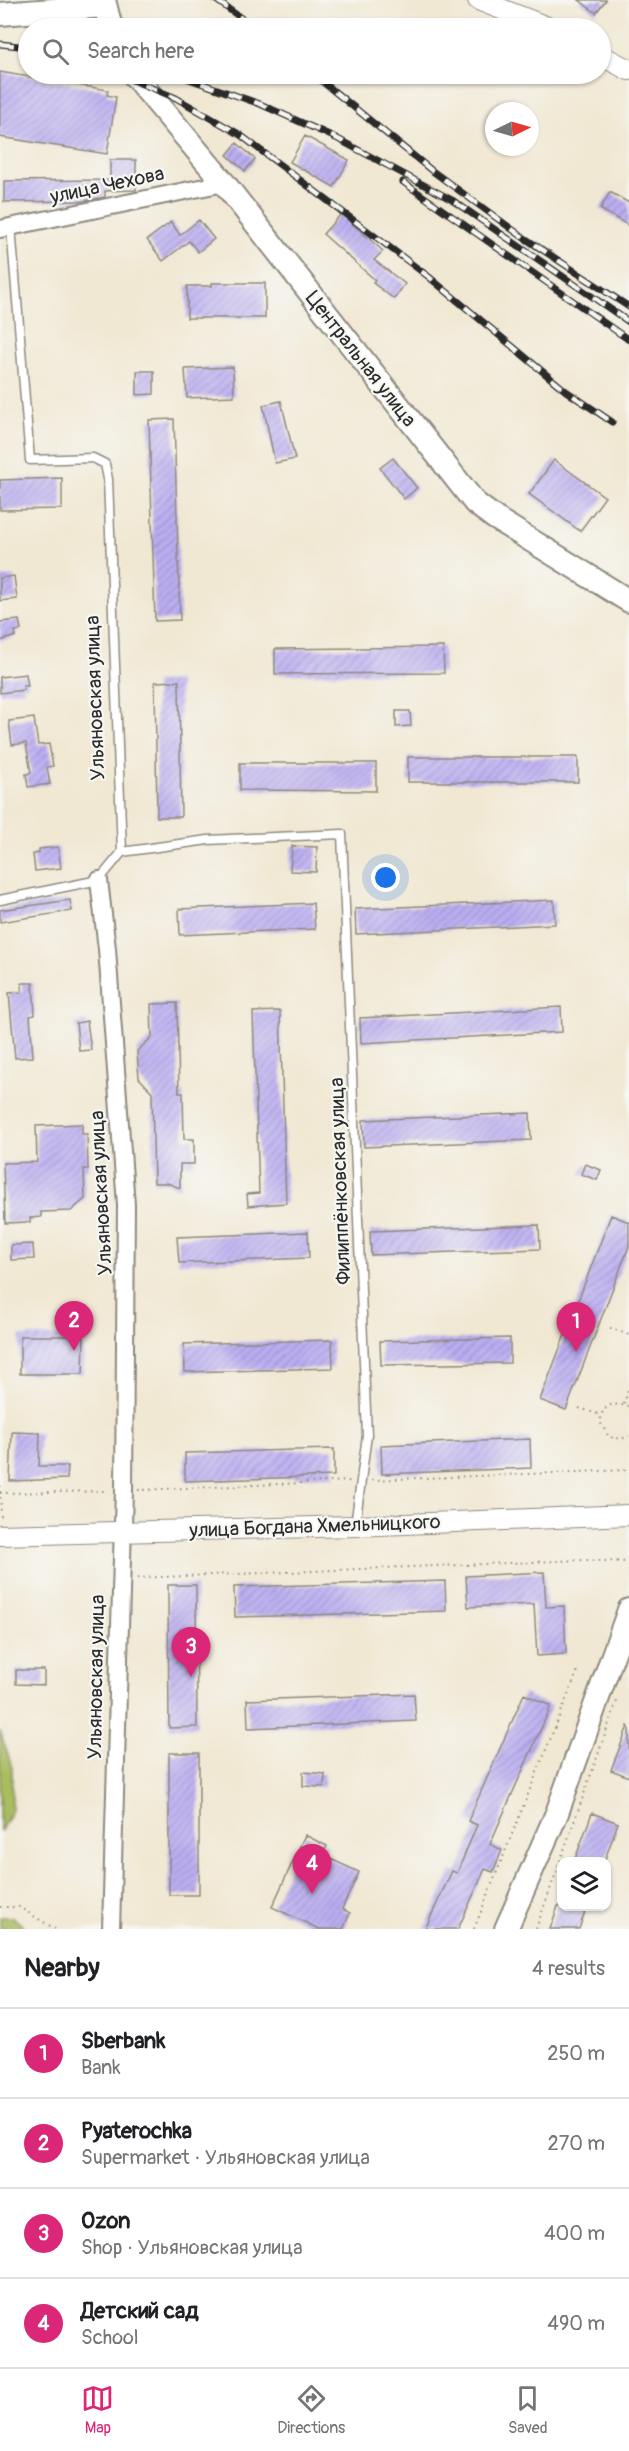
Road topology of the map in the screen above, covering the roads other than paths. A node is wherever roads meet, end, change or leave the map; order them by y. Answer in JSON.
{"nodes":[{"id":1,"x":478,"y":0,"type":"edge"},
{"id":2,"x":104,"y":3,"type":"edge"},
{"id":3,"x":0,"y":14,"type":"edge"},
{"id":4,"x":108,"y":18,"type":"edge"},
{"id":5,"x":524,"y":18,"type":"edge"},
{"id":6,"x":611,"y":61,"type":"edge"},
{"id":7,"x":629,"y":70,"type":"edge"},
{"id":8,"x":141,"y":84,"type":"edge"},
{"id":9,"x":224,"y":183,"type":"junction"},
{"id":10,"x":6,"y":228,"type":"edge"},
{"id":11,"x":629,"y":601,"type":"edge"},
{"id":12,"x":122,"y":852,"type":"junction"},
{"id":13,"x":99,"y":880,"type":"junction"},
{"id":14,"x":0,"y":900,"type":"edge"},
{"id":15,"x":629,"y":1515,"type":"edge"},
{"id":16,"x":355,"y":1526,"type":"junction"},
{"id":17,"x":121,"y":1532,"type":"junction"},
{"id":18,"x":1,"y":1535,"type":"edge"},
{"id":19,"x":629,"y":1610,"type":"edge"},
{"id":20,"x":111,"y":1929,"type":"edge"},
{"id":21,"x":506,"y":1929,"type":"edge"}],
"edges":[{"from":1,"to":5,"type":"street"},
{"from":2,"to":3,"type":"main road"},
{"from":2,"to":4,"type":"main road"},
{"from":6,"to":7,"type":"street"},
{"from":8,"to":9,"type":"main road","name":"Центральная улица"},
{"from":9,"to":10,"type":"street","name":"улица Чехова"},
{"from":9,"to":11,"type":"main road","name":"Центральная улица"},
{"from":10,"to":12,"type":"lane","name":"Ульяновская улица"},
{"from":12,"to":13,"type":"lane"},
{"from":12,"to":16,"type":"lane","name":"Филиппёнковская улица"},
{"from":13,"to":14,"type":"lane"},
{"from":13,"to":17,"type":"street","name":"Ульяновская улица"},
{"from":15,"to":16,"type":"street","name":"улица Богдана Хмельницкого"},
{"from":16,"to":17,"type":"street","name":"улица Богдана Хмельницкого"},
{"from":17,"to":18,"type":"street","name":"улица Богдана Хмельницкого"},
{"from":17,"to":20,"type":"street","name":"Ульяновская улица"},
{"from":19,"to":21,"type":"main road"}]}
